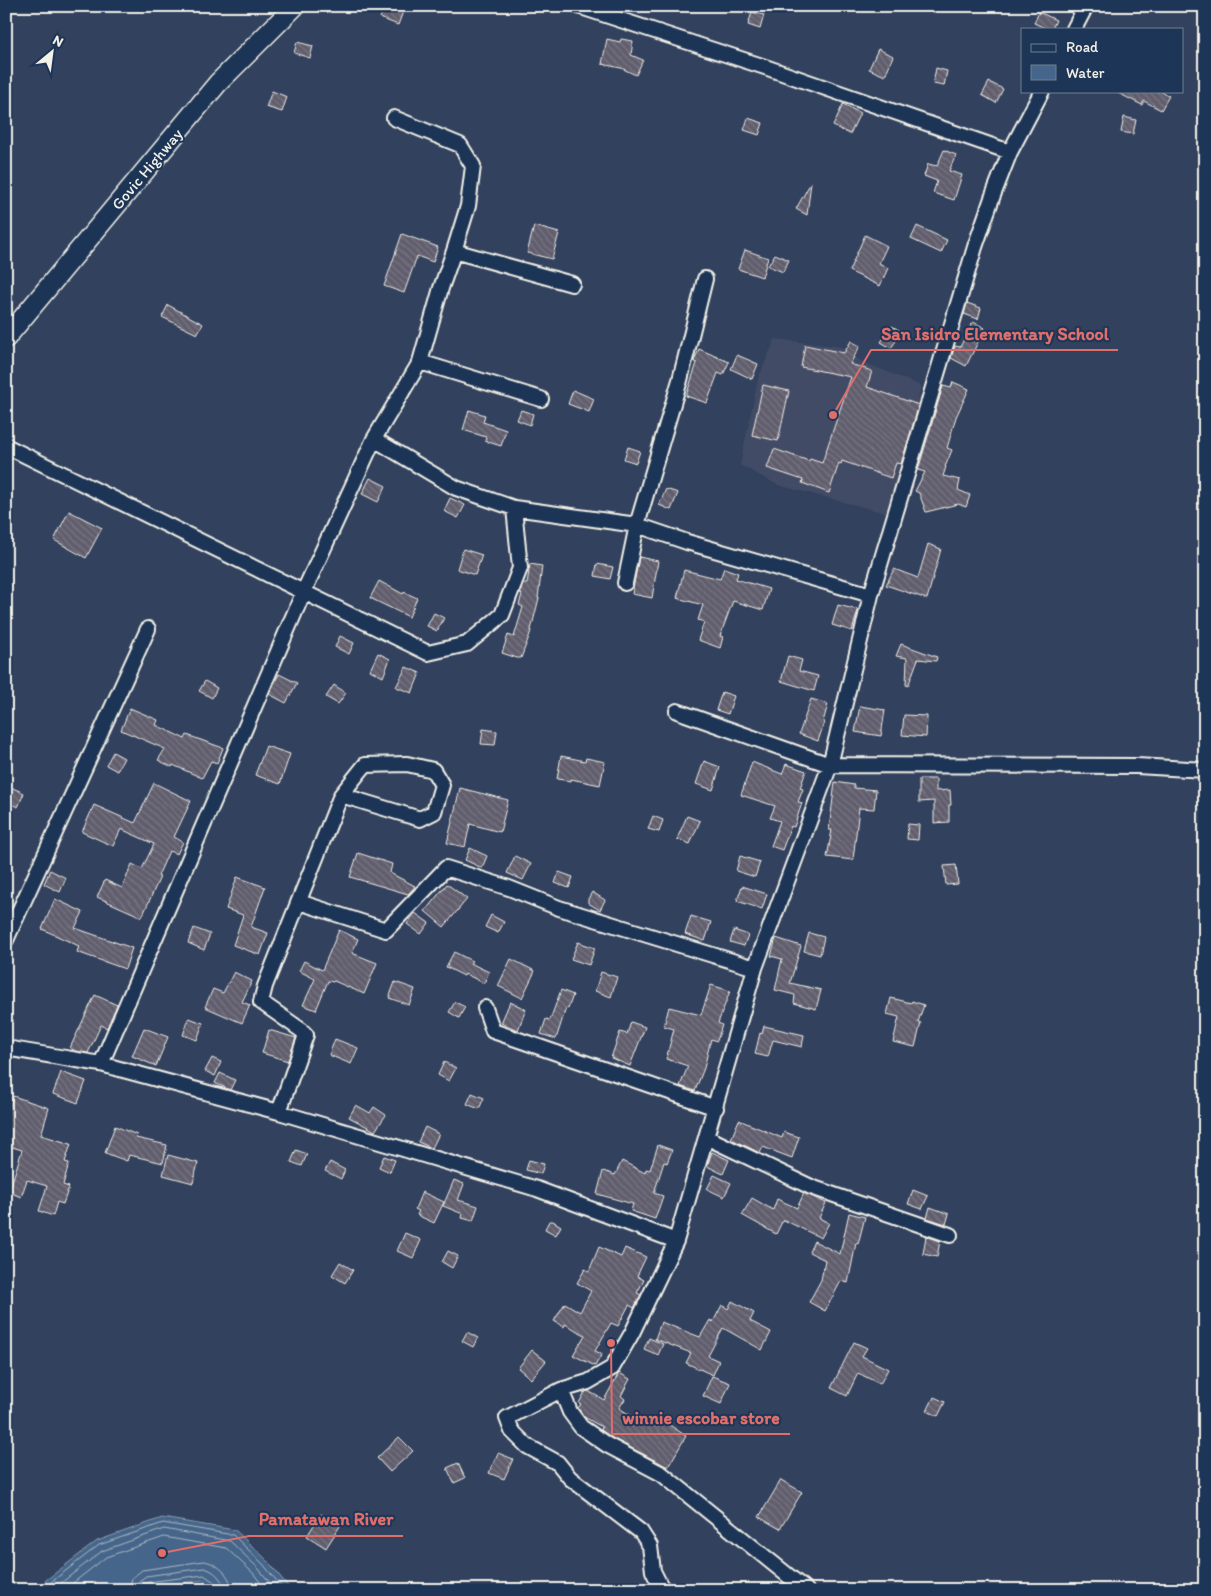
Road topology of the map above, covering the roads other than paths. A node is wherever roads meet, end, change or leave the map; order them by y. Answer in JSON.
{"nodes":[{"id":1,"x":295,"y":6,"type":"edge"},
{"id":2,"x":578,"y":6,"type":"edge"},
{"id":3,"x":1086,"y":6,"type":"edge"},
{"id":4,"x":1075,"y":28,"type":"edge"},
{"id":5,"x":1041,"y":92,"type":"edge"},
{"id":6,"x":394,"y":118,"type":"dead end"},
{"id":7,"x":1010,"y":152,"type":"junction"},
{"id":8,"x":454,"y":251,"type":"junction"},
{"id":9,"x":705,"y":279,"type":"dead end"},
{"id":10,"x":572,"y":284,"type":"dead end"},
{"id":11,"x":6,"y":338,"type":"edge"},
{"id":12,"x":420,"y":362,"type":"junction"},
{"id":13,"x":541,"y":399,"type":"dead end"},
{"id":14,"x":374,"y":439,"type":"junction"},
{"id":15,"x":6,"y":446,"type":"edge"},
{"id":16,"x":514,"y":508,"type":"junction"},
{"id":17,"x":638,"y":525,"type":"junction"},
{"id":18,"x":625,"y":583,"type":"dead end"},
{"id":19,"x":304,"y":592,"type":"junction"},
{"id":20,"x":870,"y":595,"type":"junction"},
{"id":21,"x":148,"y":630,"type":"dead end"},
{"id":22,"x":677,"y":711,"type":"dead end"},
{"id":23,"x":830,"y":765,"type":"junction"},
{"id":24,"x":1205,"y":770,"type":"edge"},
{"id":25,"x":340,"y":795,"type":"junction"},
{"id":26,"x":299,"y":902,"type":"junction"},
{"id":27,"x":6,"y":940,"type":"edge"},
{"id":28,"x":755,"y":968,"type":"junction"},
{"id":29,"x":485,"y":1008,"type":"dead end"},
{"id":30,"x":6,"y":1048,"type":"edge"},
{"id":31,"x":101,"y":1064,"type":"junction"},
{"id":32,"x":716,"y":1108,"type":"junction"},
{"id":33,"x":279,"y":1112,"type":"junction"},
{"id":34,"x":706,"y":1137,"type":"junction"},
{"id":35,"x":950,"y":1235,"type":"dead end"},
{"id":36,"x":676,"y":1241,"type":"junction"},
{"id":37,"x":561,"y":1390,"type":"junction"},
{"id":38,"x":665,"y":1590,"type":"edge"},
{"id":39,"x":806,"y":1590,"type":"edge"}],
"edges":[{"from":1,"to":11,"type":"main road","name":"Govic Highway"},
{"from":2,"to":7,"type":"street"},
{"from":3,"to":4,"type":"street"},
{"from":5,"to":7,"type":"street"},
{"from":6,"to":8,"type":"street"},
{"from":7,"to":20,"type":"street"},
{"from":8,"to":10,"type":"street"},
{"from":8,"to":12,"type":"street"},
{"from":9,"to":17,"type":"street"},
{"from":12,"to":13,"type":"street"},
{"from":12,"to":14,"type":"street"},
{"from":14,"to":16,"type":"street"},
{"from":14,"to":19,"type":"street"},
{"from":15,"to":19,"type":"street"},
{"from":16,"to":17,"type":"street"},
{"from":16,"to":19,"type":"street"},
{"from":17,"to":18,"type":"street"},
{"from":17,"to":20,"type":"street"},
{"from":19,"to":31,"type":"street"},
{"from":20,"to":23,"type":"street"},
{"from":21,"to":27,"type":"street"},
{"from":22,"to":23,"type":"street"},
{"from":23,"to":24,"type":"street"},
{"from":23,"to":28,"type":"street"},
{"from":25,"to":25,"type":"street"},
{"from":25,"to":26,"type":"street"},
{"from":26,"to":28,"type":"street"},
{"from":26,"to":33,"type":"street"},
{"from":28,"to":32,"type":"street"},
{"from":29,"to":32,"type":"street"},
{"from":30,"to":31,"type":"street"},
{"from":31,"to":33,"type":"street"},
{"from":32,"to":34,"type":"street"},
{"from":33,"to":36,"type":"street"},
{"from":34,"to":35,"type":"street"},
{"from":34,"to":36,"type":"street"},
{"from":36,"to":37,"type":"street"},
{"from":37,"to":38,"type":"street"},
{"from":37,"to":39,"type":"street"}]}
